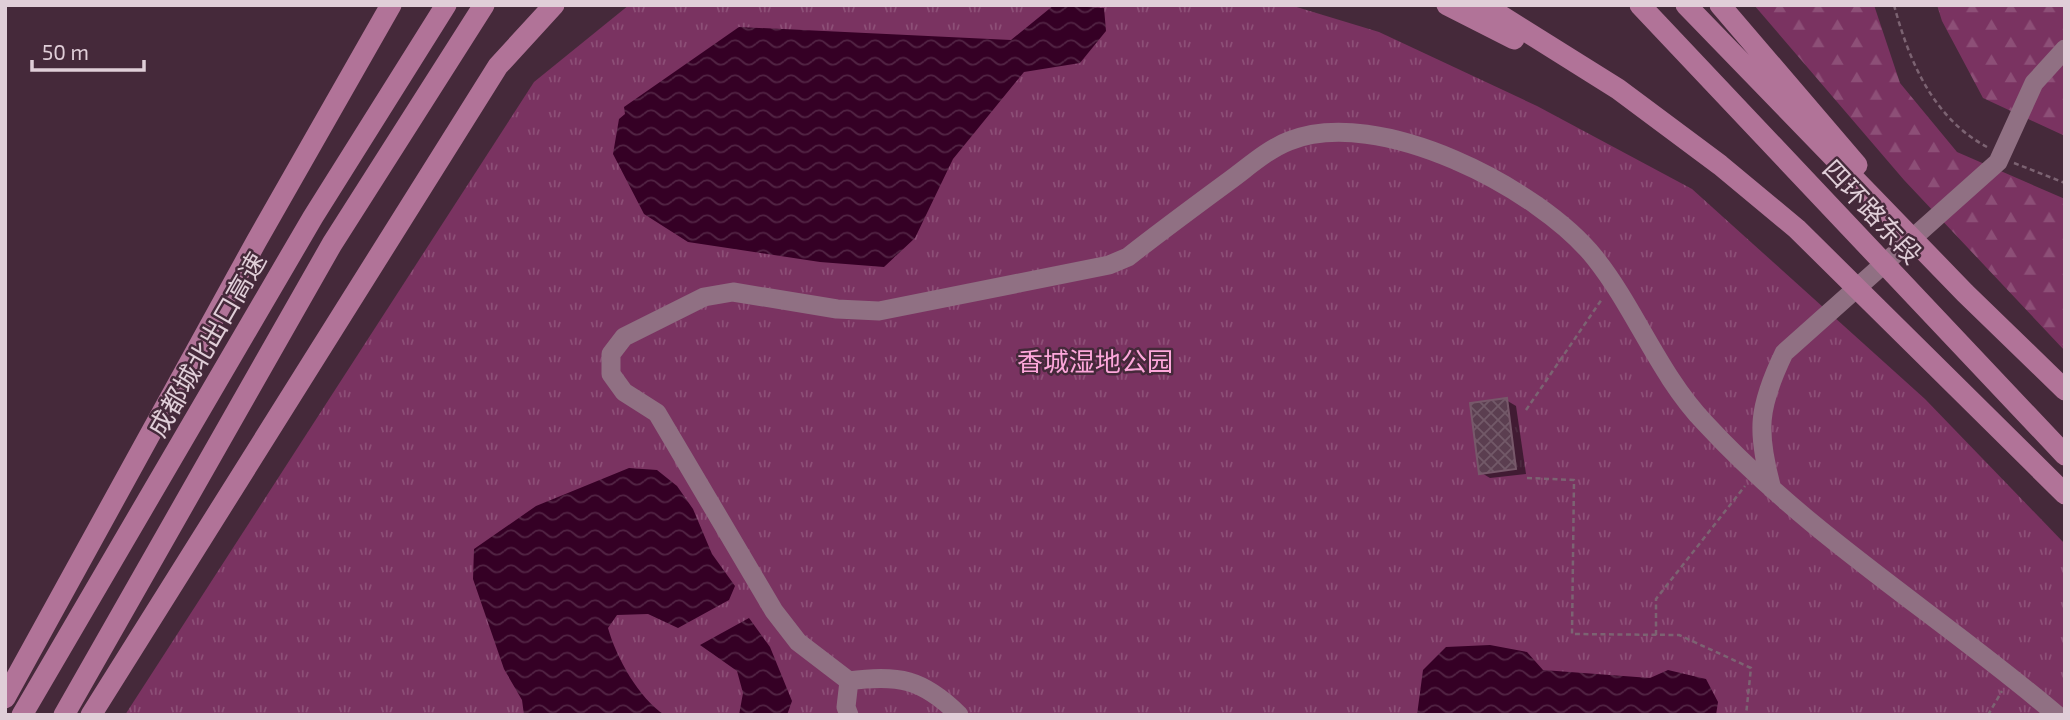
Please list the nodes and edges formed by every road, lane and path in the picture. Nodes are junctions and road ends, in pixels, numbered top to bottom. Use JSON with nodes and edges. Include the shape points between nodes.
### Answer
{"nodes":[{"id":1,"x":391,"y":5,"type":"edge"},
{"id":2,"x":446,"y":5,"type":"edge"},
{"id":3,"x":484,"y":5,"type":"edge"},
{"id":4,"x":554,"y":5,"type":"edge"},
{"id":5,"x":1447,"y":5,"type":"edge"},
{"id":6,"x":1484,"y":5,"type":"edge"},
{"id":7,"x":1640,"y":5,"type":"edge"},
{"id":8,"x":1686,"y":5,"type":"edge"},
{"id":9,"x":1720,"y":5,"type":"edge"},
{"id":10,"x":1894,"y":5,"type":"edge"},
{"id":11,"x":2065,"y":49,"type":"edge"},
{"id":12,"x":1674,"y":132,"type":"junction"},
{"id":13,"x":2003,"y":155,"type":"junction"},
{"id":14,"x":2065,"y":183,"type":"edge"},
{"id":15,"x":1612,"y":284,"type":"junction"},
{"id":16,"x":1965,"y":293,"type":"junction"},
{"id":17,"x":2065,"y":390,"type":"edge"},
{"id":18,"x":1526,"y":410,"type":"dead end"},
{"id":19,"x":2065,"y":455,"type":"edge"},
{"id":20,"x":1756,"y":473,"type":"junction"},
{"id":21,"x":1527,"y":478,"type":"dead end"},
{"id":22,"x":1773,"y":490,"type":"junction"},
{"id":23,"x":2065,"y":494,"type":"edge"},
{"id":24,"x":1656,"y":635,"type":"junction"},
{"id":25,"x":2011,"y":676,"type":"junction"},
{"id":26,"x":849,"y":681,"type":"junction"},
{"id":27,"x":5,"y":698,"type":"edge"},
{"id":28,"x":22,"y":715,"type":"edge"},
{"id":29,"x":64,"y":715,"type":"edge"},
{"id":30,"x":91,"y":715,"type":"edge"},
{"id":31,"x":849,"y":715,"type":"edge"},
{"id":32,"x":959,"y":715,"type":"edge"},
{"id":33,"x":1746,"y":715,"type":"edge"},
{"id":34,"x":1988,"y":715,"type":"edge"},
{"id":35,"x":2057,"y":715,"type":"edge"}],
"edges":[{"from":1,"to":27,"type":"highway"},
{"from":2,"to":28,"type":"highway","name":"成都城北出口高速","via":[[313,217]]},
{"from":3,"to":29,"type":"highway","via":[[332,244]]},
{"from":4,"to":30,"type":"highway","via":[[498,66]]},
{"from":5,"to":12,"type":"highway","via":[[1538,51]]},
{"from":6,"to":12,"type":"highway","via":[[1618,89]]},
{"from":7,"to":19,"type":"highway","name":"四环路东段"},
{"from":8,"to":16,"type":"highway","name":"四环路东段"},
{"from":9,"to":16,"type":"highway"},
{"from":10,"to":13,"type":"path","via":[[1906,51],[1920,79],[1957,124]]},
{"from":11,"to":13,"type":"street","via":[[2034,83]]},
{"from":12,"to":23,"type":"highway","via":[[1797,229]]},
{"from":13,"to":14,"type":"path"},
{"from":13,"to":22,"type":"street","via":[[1784,353],[1769,384],[1762,414],[1762,450]]},
{"from":15,"to":18,"type":"path"},
{"from":15,"to":20,"type":"street","via":[[1703,422]]},
{"from":15,"to":26,"type":"street","via":[[1578,239],[1539,206],[1443,153],[1385,136],[1336,132],[1289,141],[1128,257],[1109,265],[879,311],[733,292],[704,297],[624,337],[611,354],[611,374],[624,391],[657,413],[774,611],[798,642]]},
{"from":16,"to":17,"type":"highway","name":"四环路东段"},
{"from":20,"to":22,"type":"street"},
{"from":20,"to":24,"type":"path","via":[[1656,598]]},
{"from":21,"to":24,"type":"path","via":[[1574,480],[1572,634]]},
{"from":22,"to":25,"type":"street","via":[[1798,514]]},
{"from":24,"to":33,"type":"path","via":[[1679,635],[1751,668]]},
{"from":25,"to":34,"type":"path"},
{"from":25,"to":35,"type":"street"},
{"from":26,"to":31,"type":"street"},
{"from":26,"to":32,"type":"street","via":[[898,678],[919,684]]}]}
